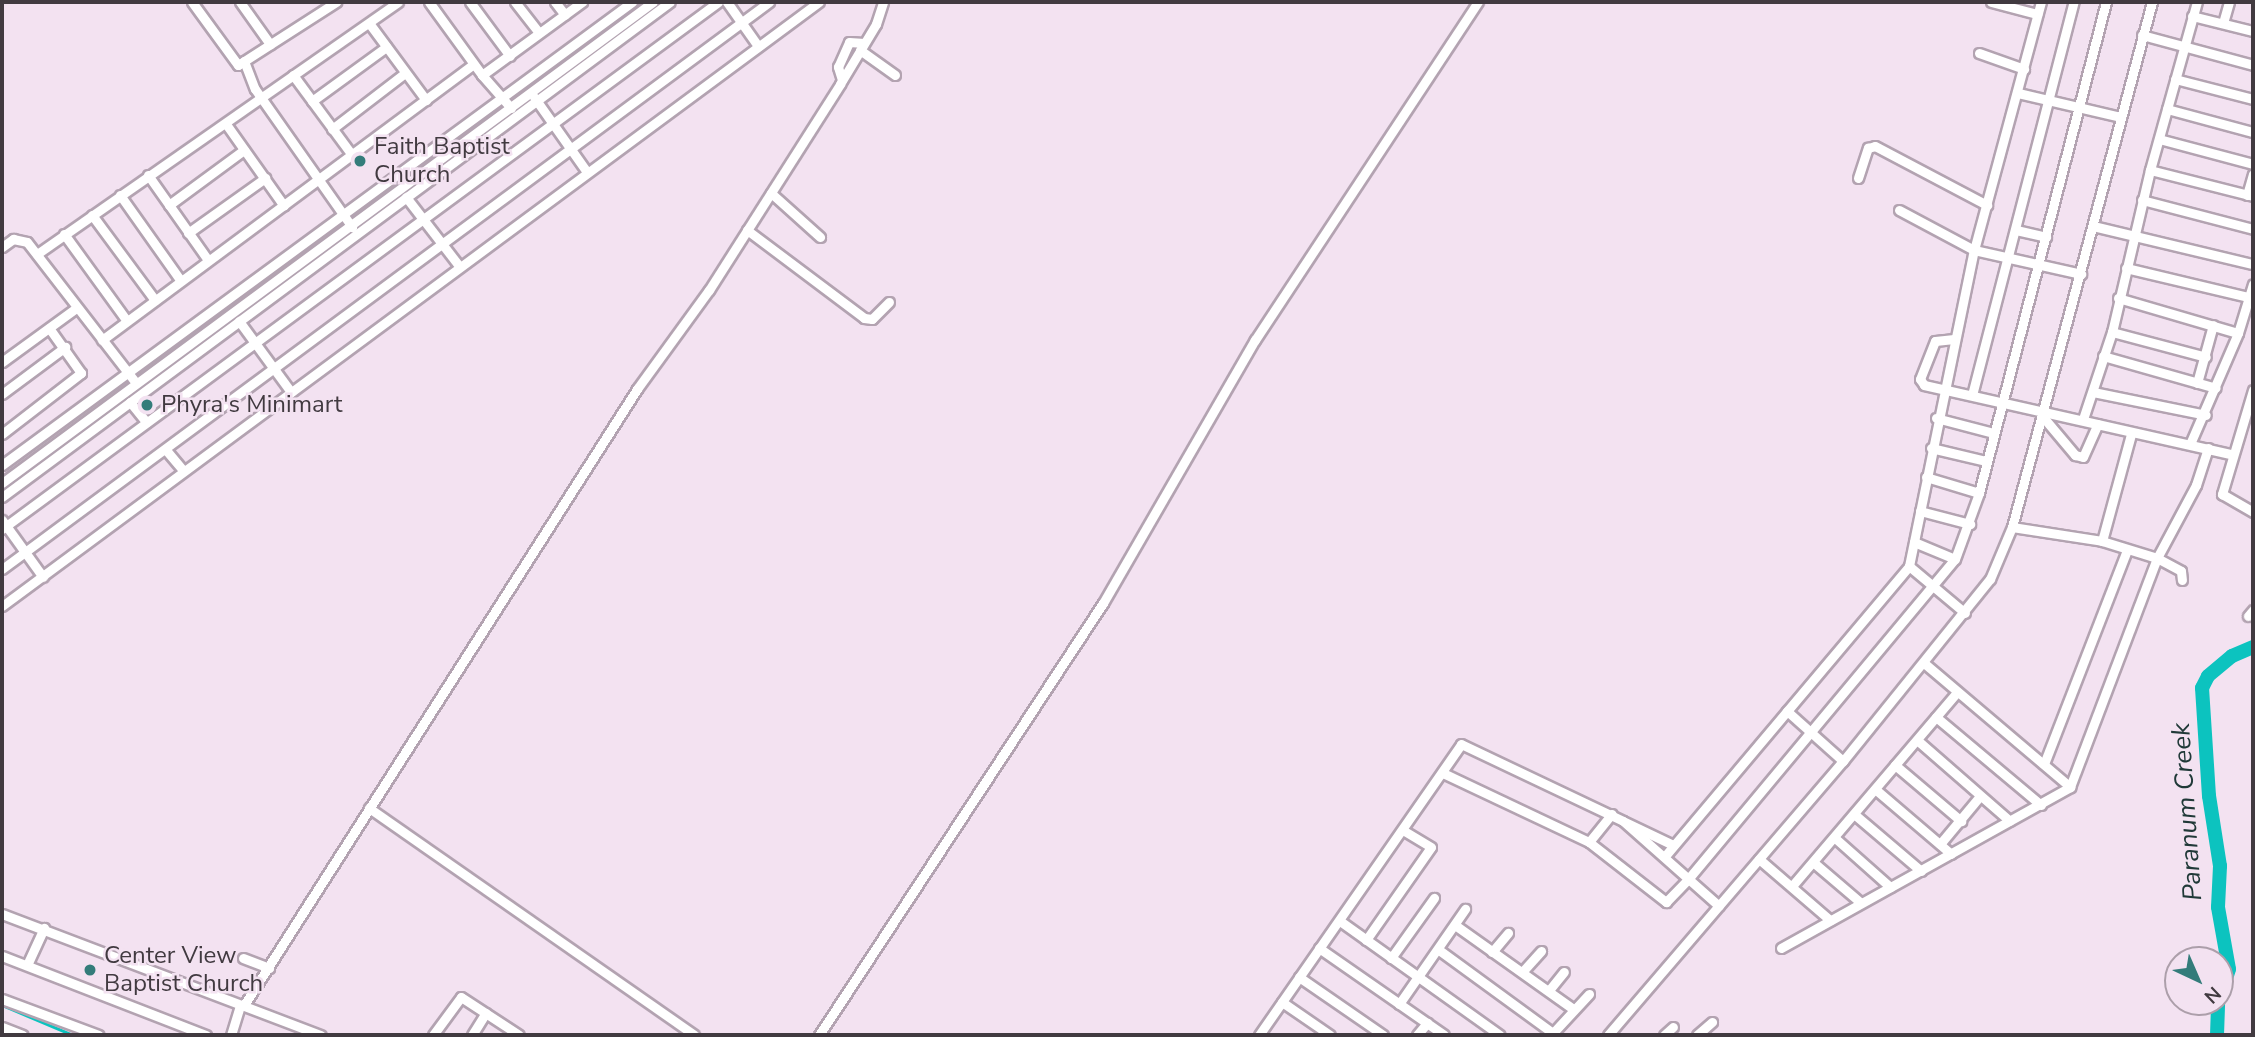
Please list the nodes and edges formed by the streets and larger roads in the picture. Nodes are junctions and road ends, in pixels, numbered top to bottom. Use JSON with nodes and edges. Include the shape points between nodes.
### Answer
{"nodes":[{"id":1,"x":192,"y":2,"type":"edge"},
{"id":2,"x":240,"y":2,"type":"edge"},
{"id":3,"x":335,"y":2,"type":"edge"},
{"id":4,"x":398,"y":2,"type":"edge"},
{"id":5,"x":429,"y":2,"type":"edge"},
{"id":6,"x":470,"y":2,"type":"edge"},
{"id":7,"x":515,"y":2,"type":"edge"},
{"id":8,"x":555,"y":2,"type":"edge"},
{"id":9,"x":582,"y":2,"type":"edge"},
{"id":10,"x":632,"y":2,"type":"edge"},
{"id":11,"x":652,"y":2,"type":"edge"},
{"id":12,"x":670,"y":2,"type":"edge"},
{"id":13,"x":718,"y":2,"type":"edge"},
{"id":14,"x":727,"y":2,"type":"edge"},
{"id":15,"x":769,"y":2,"type":"edge"},
{"id":16,"x":819,"y":2,"type":"edge"},
{"id":17,"x":883,"y":2,"type":"edge"},
{"id":18,"x":1478,"y":2,"type":"edge"},
{"id":19,"x":1991,"y":2,"type":"edge"},
{"id":20,"x":2040,"y":2,"type":"edge"},
{"id":21,"x":2074,"y":2,"type":"edge"},
{"id":22,"x":2106,"y":2,"type":"edge"},
{"id":23,"x":2152,"y":2,"type":"edge"},
{"id":24,"x":2197,"y":2,"type":"edge"},
{"id":25,"x":2229,"y":2,"type":"edge"},
{"id":26,"x":2037,"y":14,"type":"junction"},
{"id":27,"x":565,"y":15,"type":"junction"},
{"id":28,"x":2192,"y":16,"type":"junction"},
{"id":29,"x":741,"y":22,"type":"junction"},
{"id":30,"x":369,"y":23,"type":"junction"},
{"id":31,"x":2223,"y":23,"type":"junction"},
{"id":32,"x":2253,"y":31,"type":"edge"},
{"id":33,"x":539,"y":33,"type":"junction"},
{"id":34,"x":2142,"y":36,"type":"junction"},
{"id":35,"x":270,"y":44,"type":"junction"},
{"id":36,"x":758,"y":46,"type":"junction"},
{"id":37,"x":862,"y":46,"type":"junction"},
{"id":38,"x":386,"y":47,"type":"junction"},
{"id":39,"x":2184,"y":47,"type":"junction"},
{"id":40,"x":1979,"y":53,"type":"dead end"},
{"id":41,"x":510,"y":56,"type":"junction"},
{"id":42,"x":244,"y":61,"type":"junction"},
{"id":43,"x":473,"y":64,"type":"junction"},
{"id":44,"x":2253,"y":65,"type":"edge"},
{"id":45,"x":2024,"y":69,"type":"junction"},
{"id":46,"x":405,"y":73,"type":"junction"},
{"id":47,"x":293,"y":75,"type":"junction"},
{"id":48,"x":482,"y":75,"type":"junction"},
{"id":49,"x":895,"y":75,"type":"dead end"},
{"id":50,"x":2175,"y":79,"type":"junction"},
{"id":51,"x":2018,"y":93,"type":"junction"},
{"id":52,"x":501,"y":97,"type":"junction"},
{"id":53,"x":534,"y":97,"type":"junction"},
{"id":54,"x":261,"y":99,"type":"junction"},
{"id":55,"x":2253,"y":99,"type":"edge"},
{"id":56,"x":426,"y":100,"type":"junction"},
{"id":57,"x":312,"y":101,"type":"junction"},
{"id":58,"x":2047,"y":101,"type":"junction"},
{"id":59,"x":2079,"y":107,"type":"junction"},
{"id":60,"x":511,"y":108,"type":"junction"},
{"id":61,"x":2167,"y":108,"type":"junction"},
{"id":62,"x":2121,"y":117,"type":"junction"},
{"id":63,"x":226,"y":124,"type":"junction"},
{"id":64,"x":551,"y":124,"type":"junction"},
{"id":65,"x":332,"y":129,"type":"junction"},
{"id":66,"x":2253,"y":132,"type":"edge"},
{"id":67,"x":2159,"y":139,"type":"junction"},
{"id":68,"x":244,"y":150,"type":"junction"},
{"id":69,"x":570,"y":150,"type":"junction"},
{"id":70,"x":352,"y":155,"type":"junction"},
{"id":71,"x":2253,"y":164,"type":"edge"},
{"id":72,"x":2150,"y":170,"type":"junction"},
{"id":73,"x":587,"y":172,"type":"junction"},
{"id":74,"x":2253,"y":174,"type":"edge"},
{"id":75,"x":148,"y":175,"type":"junction"},
{"id":76,"x":265,"y":177,"type":"junction"},
{"id":77,"x":1858,"y":178,"type":"dead end"},
{"id":78,"x":318,"y":180,"type":"junction"},
{"id":79,"x":771,"y":193,"type":"junction"},
{"id":80,"x":120,"y":195,"type":"junction"},
{"id":81,"x":2250,"y":195,"type":"edge"},
{"id":82,"x":405,"y":197,"type":"junction"},
{"id":83,"x":2142,"y":200,"type":"junction"},
{"id":84,"x":169,"y":205,"type":"junction"},
{"id":85,"x":1987,"y":205,"type":"junction"},
{"id":86,"x":284,"y":206,"type":"junction"},
{"id":87,"x":1899,"y":210,"type":"dead end"},
{"id":88,"x":92,"y":215,"type":"junction"},
{"id":89,"x":342,"y":216,"type":"junction"},
{"id":90,"x":422,"y":220,"type":"junction"},
{"id":91,"x":2093,"y":226,"type":"junction"},
{"id":92,"x":352,"y":227,"type":"junction"},
{"id":93,"x":2253,"y":229,"type":"edge"},
{"id":94,"x":747,"y":230,"type":"junction"},
{"id":95,"x":2016,"y":230,"type":"junction"},
{"id":96,"x":188,"y":233,"type":"junction"},
{"id":97,"x":65,"y":234,"type":"junction"},
{"id":98,"x":820,"y":237,"type":"dead end"},
{"id":99,"x":2046,"y":237,"type":"junction"},
{"id":100,"x":2134,"y":237,"type":"junction"},
{"id":101,"x":439,"y":243,"type":"junction"},
{"id":102,"x":2,"y":247,"type":"edge"},
{"id":103,"x":1974,"y":250,"type":"junction"},
{"id":104,"x":37,"y":254,"type":"junction"},
{"id":105,"x":2006,"y":256,"type":"junction"},
{"id":106,"x":208,"y":260,"type":"junction"},
{"id":107,"x":2039,"y":263,"type":"junction"},
{"id":108,"x":2253,"y":264,"type":"edge"},
{"id":109,"x":460,"y":267,"type":"junction"},
{"id":110,"x":2126,"y":268,"type":"junction"},
{"id":111,"x":2081,"y":274,"type":"junction"},
{"id":112,"x":181,"y":281,"type":"junction"},
{"id":113,"x":2253,"y":284,"type":"edge"},
{"id":114,"x":2248,"y":297,"type":"junction"},
{"id":115,"x":2118,"y":298,"type":"junction"},
{"id":116,"x":155,"y":300,"type":"junction"},
{"id":117,"x":889,"y":302,"type":"dead end"},
{"id":118,"x":76,"y":308,"type":"junction"},
{"id":119,"x":127,"y":321,"type":"junction"},
{"id":120,"x":239,"y":321,"type":"junction"},
{"id":121,"x":2213,"y":325,"type":"junction"},
{"id":122,"x":49,"y":328,"type":"junction"},
{"id":123,"x":2112,"y":332,"type":"junction"},
{"id":124,"x":2238,"y":333,"type":"junction"},
{"id":125,"x":1954,"y":339,"type":"junction"},
{"id":126,"x":102,"y":340,"type":"junction"},
{"id":127,"x":254,"y":345,"type":"junction"},
{"id":128,"x":65,"y":347,"type":"junction"},
{"id":129,"x":2102,"y":356,"type":"junction"},
{"id":130,"x":2206,"y":357,"type":"junction"},
{"id":131,"x":2,"y":362,"type":"edge"},
{"id":132,"x":271,"y":368,"type":"junction"},
{"id":133,"x":128,"y":372,"type":"junction"},
{"id":134,"x":136,"y":383,"type":"junction"},
{"id":135,"x":2197,"y":383,"type":"junction"},
{"id":136,"x":2216,"y":388,"type":"junction"},
{"id":137,"x":1943,"y":389,"type":"junction"},
{"id":138,"x":2253,"y":390,"type":"edge"},
{"id":139,"x":291,"y":392,"type":"junction"},
{"id":140,"x":2093,"y":392,"type":"junction"},
{"id":141,"x":2,"y":394,"type":"edge"},
{"id":142,"x":1972,"y":395,"type":"junction"},
{"id":143,"x":130,"y":402,"type":"junction"},
{"id":144,"x":2002,"y":404,"type":"junction"},
{"id":145,"x":2043,"y":415,"type":"junction"},
{"id":146,"x":2206,"y":415,"type":"junction"},
{"id":147,"x":1936,"y":418,"type":"junction"},
{"id":148,"x":2082,"y":419,"type":"junction"},
{"id":149,"x":146,"y":422,"type":"junction"},
{"id":150,"x":2098,"y":424,"type":"junction"},
{"id":151,"x":1993,"y":433,"type":"junction"},
{"id":152,"x":2,"y":434,"type":"edge"},
{"id":153,"x":2131,"y":434,"type":"junction"},
{"id":154,"x":2190,"y":444,"type":"junction"},
{"id":155,"x":1931,"y":448,"type":"junction"},
{"id":156,"x":2208,"y":449,"type":"junction"},
{"id":157,"x":166,"y":450,"type":"junction"},
{"id":158,"x":2231,"y":454,"type":"junction"},
{"id":159,"x":1986,"y":461,"type":"junction"},
{"id":160,"x":2,"y":465,"type":"edge"},
{"id":161,"x":183,"y":470,"type":"junction"},
{"id":162,"x":1926,"y":477,"type":"junction"},
{"id":163,"x":2,"y":483,"type":"edge"},
{"id":164,"x":1979,"y":493,"type":"junction"},
{"id":165,"x":2,"y":497,"type":"edge"},
{"id":166,"x":1920,"y":511,"type":"junction"},
{"id":167,"x":2253,"y":512,"type":"edge"},
{"id":168,"x":1970,"y":524,"type":"junction"},
{"id":169,"x":3,"y":525,"type":"edge"},
{"id":170,"x":2012,"y":527,"type":"junction"},
{"id":171,"x":2102,"y":541,"type":"junction"},
{"id":172,"x":1914,"y":542,"type":"junction"},
{"id":173,"x":2127,"y":550,"type":"junction"},
{"id":174,"x":24,"y":552,"type":"junction"},
{"id":175,"x":2157,"y":558,"type":"junction"},
{"id":176,"x":1955,"y":559,"type":"junction"},
{"id":177,"x":1909,"y":566,"type":"junction"},
{"id":178,"x":2,"y":569,"type":"edge"},
{"id":179,"x":43,"y":577,"type":"junction"},
{"id":180,"x":2182,"y":580,"type":"dead end"},
{"id":181,"x":1934,"y":588,"type":"junction"},
{"id":182,"x":2,"y":606,"type":"edge"},
{"id":183,"x":1965,"y":613,"type":"junction"},
{"id":184,"x":1924,"y":663,"type":"junction"},
{"id":185,"x":1957,"y":692,"type":"junction"},
{"id":186,"x":1787,"y":711,"type":"junction"},
{"id":187,"x":1936,"y":717,"type":"junction"},
{"id":188,"x":1810,"y":734,"type":"junction"},
{"id":189,"x":1917,"y":740,"type":"junction"},
{"id":190,"x":1843,"y":761,"type":"junction"},
{"id":191,"x":2044,"y":764,"type":"junction"},
{"id":192,"x":1895,"y":765,"type":"junction"},
{"id":193,"x":1443,"y":773,"type":"junction"},
{"id":194,"x":2070,"y":787,"type":"junction"},
{"id":195,"x":1875,"y":789,"type":"junction"},
{"id":196,"x":1980,"y":796,"type":"junction"},
{"id":197,"x":2040,"y":805,"type":"junction"},
{"id":198,"x":369,"y":808,"type":"junction"},
{"id":199,"x":1612,"y":814,"type":"junction"},
{"id":200,"x":1854,"y":814,"type":"junction"},
{"id":201,"x":1623,"y":821,"type":"junction"},
{"id":202,"x":1961,"y":821,"type":"junction"},
{"id":203,"x":2010,"y":821,"type":"junction"},
{"id":204,"x":1403,"y":830,"type":"junction"},
{"id":205,"x":1835,"y":838,"type":"junction"},
{"id":206,"x":1589,"y":842,"type":"junction"},
{"id":207,"x":1940,"y":844,"type":"junction"},
{"id":208,"x":1673,"y":845,"type":"junction"},
{"id":209,"x":1951,"y":854,"type":"junction"},
{"id":210,"x":1665,"y":856,"type":"junction"},
{"id":211,"x":1759,"y":859,"type":"junction"},
{"id":212,"x":1813,"y":862,"type":"junction"},
{"id":213,"x":1921,"y":871,"type":"junction"},
{"id":214,"x":1689,"y":878,"type":"junction"},
{"id":215,"x":1791,"y":886,"type":"junction"},
{"id":216,"x":1890,"y":887,"type":"junction"},
{"id":217,"x":1434,"y":898,"type":"dead end"},
{"id":218,"x":1861,"y":902,"type":"junction"},
{"id":219,"x":1719,"y":906,"type":"junction"},
{"id":220,"x":1465,"y":909,"type":"dead end"},
{"id":221,"x":2,"y":914,"type":"edge"},
{"id":222,"x":1830,"y":920,"type":"junction"},
{"id":223,"x":1340,"y":921,"type":"junction"},
{"id":224,"x":1455,"y":925,"type":"junction"},
{"id":225,"x":44,"y":928,"type":"junction"},
{"id":226,"x":1508,"y":933,"type":"dead end"},
{"id":227,"x":1366,"y":940,"type":"junction"},
{"id":228,"x":1319,"y":948,"type":"junction"},
{"id":229,"x":1781,"y":948,"type":"dead end"},
{"id":230,"x":1438,"y":950,"type":"junction"},
{"id":231,"x":1541,"y":951,"type":"dead end"},
{"id":232,"x":1492,"y":952,"type":"junction"},
{"id":233,"x":2,"y":956,"type":"edge"},
{"id":234,"x":243,"y":958,"type":"dead end"},
{"id":235,"x":1391,"y":958,"type":"junction"},
{"id":236,"x":27,"y":965,"type":"junction"},
{"id":237,"x":269,"y":968,"type":"junction"},
{"id":238,"x":1523,"y":971,"type":"junction"},
{"id":239,"x":1564,"y":972,"type":"dead end"},
{"id":240,"x":1299,"y":977,"type":"junction"},
{"id":241,"x":1420,"y":978,"type":"junction"},
{"id":242,"x":1550,"y":989,"type":"junction"},
{"id":243,"x":1589,"y":994,"type":"dead end"},
{"id":244,"x":2,"y":999,"type":"edge"},
{"id":245,"x":1282,"y":1002,"type":"junction"},
{"id":246,"x":1399,"y":1004,"type":"junction"},
{"id":247,"x":242,"y":1005,"type":"junction"},
{"id":248,"x":1573,"y":1009,"type":"junction"},
{"id":249,"x":486,"y":1013,"type":"junction"},
{"id":250,"x":1713,"y":1022,"type":"dead end"},
{"id":251,"x":1427,"y":1023,"type":"junction"},
{"id":252,"x":2,"y":1027,"type":"edge"},
{"id":253,"x":512,"y":1033,"type":"edge"},
{"id":254,"x":1262,"y":1034,"type":"edge"},
{"id":255,"x":1552,"y":1034,"type":"edge"},
{"id":256,"x":23,"y":1035,"type":"edge"},
{"id":257,"x":99,"y":1035,"type":"edge"},
{"id":258,"x":206,"y":1035,"type":"edge"},
{"id":259,"x":231,"y":1035,"type":"edge"},
{"id":260,"x":321,"y":1035,"type":"edge"},
{"id":261,"x":433,"y":1035,"type":"edge"},
{"id":262,"x":472,"y":1035,"type":"edge"},
{"id":263,"x":694,"y":1035,"type":"edge"},
{"id":264,"x":819,"y":1035,"type":"edge"},
{"id":265,"x":1331,"y":1035,"type":"edge"},
{"id":266,"x":1383,"y":1035,"type":"edge"},
{"id":267,"x":1418,"y":1035,"type":"edge"},
{"id":268,"x":1444,"y":1035,"type":"edge"},
{"id":269,"x":1500,"y":1035,"type":"edge"},
{"id":270,"x":1608,"y":1035,"type":"edge"},
{"id":271,"x":1697,"y":1035,"type":"edge"}],
"edges":[{"from":1,"to":42,"type":"street","via":[[234,63]]},
{"from":2,"to":35,"type":"street"},
{"from":3,"to":35,"type":"street"},
{"from":4,"to":30,"type":"street"},
{"from":5,"to":43,"type":"street"},
{"from":6,"to":41,"type":"street"},
{"from":7,"to":33,"type":"street"},
{"from":8,"to":27,"type":"street"},
{"from":9,"to":27,"type":"street"},
{"from":10,"to":52,"type":"street"},
{"from":11,"to":53,"type":"street"},
{"from":12,"to":53,"type":"street"},
{"from":13,"to":64,"type":"street"},
{"from":14,"to":29,"type":"street"},
{"from":15,"to":29,"type":"street"},
{"from":16,"to":36,"type":"street"},
{"from":17,"to":37,"type":"street"},
{"from":18,"to":264,"type":"street","via":[[1255,340],[1103,603]]},
{"from":19,"to":26,"type":"street"},
{"from":20,"to":26,"type":"street"},
{"from":21,"to":58,"type":"street"},
{"from":22,"to":59,"type":"street"},
{"from":23,"to":34,"type":"street"},
{"from":24,"to":28,"type":"street"},
{"from":25,"to":31,"type":"street"},
{"from":26,"to":45,"type":"street"},
{"from":27,"to":33,"type":"street"},
{"from":28,"to":31,"type":"street"},
{"from":28,"to":39,"type":"street"},
{"from":29,"to":36,"type":"street"},
{"from":29,"to":69,"type":"street"},
{"from":30,"to":38,"type":"street"},
{"from":30,"to":47,"type":"street"},
{"from":31,"to":32,"type":"street"},
{"from":33,"to":41,"type":"street"},
{"from":34,"to":39,"type":"street"},
{"from":34,"to":62,"type":"street"},
{"from":35,"to":42,"type":"street"},
{"from":36,"to":73,"type":"street"},
{"from":37,"to":49,"type":"street"},
{"from":37,"to":79,"type":"street","via":[[849,42],[838,67],[842,80]]},
{"from":38,"to":46,"type":"street"},
{"from":38,"to":57,"type":"street"},
{"from":39,"to":44,"type":"street"},
{"from":39,"to":50,"type":"street"},
{"from":40,"to":45,"type":"street"},
{"from":41,"to":48,"type":"street"},
{"from":42,"to":54,"type":"street"},
{"from":43,"to":48,"type":"street"},
{"from":43,"to":56,"type":"street"},
{"from":45,"to":51,"type":"street"},
{"from":46,"to":56,"type":"street"},
{"from":46,"to":65,"type":"street"},
{"from":47,"to":54,"type":"street"},
{"from":47,"to":57,"type":"street"},
{"from":48,"to":52,"type":"street"},
{"from":50,"to":55,"type":"street"},
{"from":50,"to":61,"type":"street"},
{"from":51,"to":58,"type":"street"},
{"from":51,"to":85,"type":"street"},
{"from":52,"to":60,"type":"street"},
{"from":52,"to":89,"type":"street"},
{"from":53,"to":60,"type":"street"},
{"from":53,"to":64,"type":"street"},
{"from":53,"to":82,"type":"street"},
{"from":54,"to":63,"type":"street"},
{"from":54,"to":78,"type":"street"},
{"from":56,"to":70,"type":"street"},
{"from":57,"to":65,"type":"street"},
{"from":58,"to":59,"type":"street"},
{"from":58,"to":95,"type":"street"},
{"from":59,"to":62,"type":"street"},
{"from":59,"to":99,"type":"street"},
{"from":60,"to":92,"type":"street"},
{"from":61,"to":66,"type":"street"},
{"from":61,"to":67,"type":"street"},
{"from":62,"to":91,"type":"street"},
{"from":63,"to":68,"type":"street"},
{"from":63,"to":75,"type":"street"},
{"from":64,"to":69,"type":"street"},
{"from":64,"to":90,"type":"street"},
{"from":65,"to":70,"type":"street"},
{"from":67,"to":71,"type":"street"},
{"from":67,"to":72,"type":"street"},
{"from":68,"to":76,"type":"street"},
{"from":68,"to":84,"type":"street"},
{"from":69,"to":73,"type":"street"},
{"from":69,"to":101,"type":"street"},
{"from":70,"to":78,"type":"street"},
{"from":72,"to":81,"type":"street"},
{"from":72,"to":83,"type":"street"},
{"from":73,"to":109,"type":"street"},
{"from":74,"to":81,"type":"street"},
{"from":75,"to":80,"type":"street"},
{"from":75,"to":84,"type":"street"},
{"from":76,"to":86,"type":"street"},
{"from":76,"to":96,"type":"street"},
{"from":77,"to":85,"type":"street","via":[[1868,148],[1875,146]]},
{"from":78,"to":86,"type":"street"},
{"from":78,"to":89,"type":"street"},
{"from":79,"to":94,"type":"street"},
{"from":79,"to":98,"type":"street"},
{"from":80,"to":88,"type":"street"},
{"from":80,"to":112,"type":"street"},
{"from":82,"to":90,"type":"street"},
{"from":82,"to":120,"type":"street"},
{"from":83,"to":93,"type":"street"},
{"from":83,"to":100,"type":"street"},
{"from":84,"to":96,"type":"street"},
{"from":85,"to":103,"type":"street"},
{"from":86,"to":106,"type":"street"},
{"from":87,"to":103,"type":"street"},
{"from":88,"to":97,"type":"street"},
{"from":88,"to":116,"type":"street"},
{"from":89,"to":92,"type":"street"},
{"from":89,"to":133,"type":"street"},
{"from":90,"to":101,"type":"street"},
{"from":90,"to":127,"type":"street"},
{"from":91,"to":100,"type":"street"},
{"from":91,"to":111,"type":"street"},
{"from":92,"to":134,"type":"street"},
{"from":94,"to":117,"type":"street","via":[[864,318],[872,319]]},
{"from":94,"to":198,"type":"street","via":[[637,389]]},
{"from":95,"to":99,"type":"street"},
{"from":95,"to":105,"type":"street"},
{"from":96,"to":106,"type":"street"},
{"from":97,"to":104,"type":"street"},
{"from":97,"to":119,"type":"street"},
{"from":99,"to":107,"type":"street"},
{"from":100,"to":108,"type":"street"},
{"from":100,"to":110,"type":"street"},
{"from":101,"to":109,"type":"street"},
{"from":101,"to":132,"type":"street"},
{"from":102,"to":104,"type":"street","via":[[17,239],[27,242]]},
{"from":103,"to":105,"type":"street"},
{"from":103,"to":125,"type":"street"},
{"from":104,"to":118,"type":"street"},
{"from":105,"to":107,"type":"street"},
{"from":105,"to":142,"type":"street"},
{"from":106,"to":112,"type":"street"},
{"from":107,"to":111,"type":"street"},
{"from":107,"to":144,"type":"street"},
{"from":109,"to":139,"type":"street"},
{"from":110,"to":114,"type":"street"},
{"from":110,"to":115,"type":"street"},
{"from":111,"to":145,"type":"street"},
{"from":112,"to":116,"type":"street"},
{"from":113,"to":114,"type":"street"},
{"from":114,"to":124,"type":"street"},
{"from":115,"to":121,"type":"street"},
{"from":115,"to":123,"type":"street"},
{"from":116,"to":119,"type":"street"},
{"from":118,"to":122,"type":"street"},
{"from":118,"to":126,"type":"street"},
{"from":119,"to":126,"type":"street"},
{"from":120,"to":127,"type":"street"},
{"from":120,"to":143,"type":"street"},
{"from":121,"to":124,"type":"street"},
{"from":121,"to":130,"type":"street"},
{"from":122,"to":128,"type":"street"},
{"from":122,"to":131,"type":"street"},
{"from":123,"to":129,"type":"street"},
{"from":123,"to":130,"type":"street"},
{"from":124,"to":136,"type":"street"},
{"from":125,"to":137,"type":"street"},
{"from":125,"to":137,"type":"street","via":[[1935,341],[1920,379],[1924,385]]},
{"from":126,"to":133,"type":"street"},
{"from":127,"to":132,"type":"street"},
{"from":127,"to":149,"type":"street"},
{"from":128,"to":141,"type":"street"},
{"from":128,"to":152,"type":"street","via":[[80,376]]},
{"from":129,"to":135,"type":"street"},
{"from":129,"to":140,"type":"street"},
{"from":130,"to":135,"type":"street"},
{"from":132,"to":139,"type":"street"},
{"from":132,"to":157,"type":"street"},
{"from":133,"to":134,"type":"street"},
{"from":133,"to":160,"type":"street"},
{"from":134,"to":163,"type":"street"},
{"from":135,"to":136,"type":"street"},
{"from":136,"to":146,"type":"street"},
{"from":137,"to":142,"type":"street"},
{"from":137,"to":147,"type":"street"},
{"from":138,"to":158,"type":"street"},
{"from":139,"to":161,"type":"street"},
{"from":140,"to":146,"type":"street"},
{"from":140,"to":148,"type":"street"},
{"from":142,"to":144,"type":"street"},
{"from":143,"to":149,"type":"street"},
{"from":143,"to":165,"type":"street"},
{"from":144,"to":145,"type":"street"},
{"from":144,"to":151,"type":"street"},
{"from":145,"to":148,"type":"street"},
{"from":145,"to":150,"type":"street","via":[[2075,455],[2083,457]]},
{"from":145,"to":170,"type":"street"},
{"from":146,"to":154,"type":"street"},
{"from":147,"to":151,"type":"street"},
{"from":147,"to":155,"type":"street"},
{"from":148,"to":150,"type":"street"},
{"from":149,"to":169,"type":"street"},
{"from":150,"to":153,"type":"street"},
{"from":151,"to":159,"type":"street"},
{"from":153,"to":154,"type":"street"},
{"from":153,"to":171,"type":"street"},
{"from":154,"to":156,"type":"street"},
{"from":155,"to":159,"type":"street"},
{"from":155,"to":162,"type":"street"},
{"from":156,"to":158,"type":"street"},
{"from":156,"to":175,"type":"street","via":[[2196,485]]},
{"from":157,"to":161,"type":"street"},
{"from":157,"to":174,"type":"street"},
{"from":158,"to":167,"type":"street","via":[[2222,494]]},
{"from":159,"to":164,"type":"street"},
{"from":161,"to":179,"type":"street"},
{"from":162,"to":164,"type":"street"},
{"from":162,"to":166,"type":"street"},
{"from":164,"to":168,"type":"street"},
{"from":166,"to":168,"type":"street"},
{"from":166,"to":172,"type":"street"},
{"from":168,"to":176,"type":"street"},
{"from":169,"to":174,"type":"street"},
{"from":170,"to":171,"type":"street"},
{"from":170,"to":183,"type":"street","via":[[1990,579]]},
{"from":171,"to":173,"type":"street"},
{"from":172,"to":176,"type":"street"},
{"from":172,"to":177,"type":"street"},
{"from":173,"to":175,"type":"street"},
{"from":173,"to":191,"type":"street"},
{"from":174,"to":178,"type":"street"},
{"from":174,"to":179,"type":"street"},
{"from":175,"to":180,"type":"street","via":[[2181,571]]},
{"from":175,"to":194,"type":"street"},
{"from":176,"to":181,"type":"street"},
{"from":177,"to":181,"type":"street"},
{"from":177,"to":186,"type":"street"},
{"from":179,"to":182,"type":"street"},
{"from":181,"to":183,"type":"street"},
{"from":181,"to":188,"type":"street"},
{"from":183,"to":184,"type":"street"},
{"from":184,"to":185,"type":"street"},
{"from":184,"to":190,"type":"street"},
{"from":185,"to":187,"type":"street"},
{"from":185,"to":191,"type":"street"},
{"from":186,"to":188,"type":"street"},
{"from":186,"to":208,"type":"street"},
{"from":187,"to":189,"type":"street"},
{"from":187,"to":197,"type":"street"},
{"from":188,"to":190,"type":"street"},
{"from":188,"to":214,"type":"street"},
{"from":189,"to":192,"type":"street"},
{"from":189,"to":196,"type":"street"},
{"from":190,"to":211,"type":"street"},
{"from":191,"to":194,"type":"street"},
{"from":192,"to":195,"type":"street"},
{"from":192,"to":202,"type":"street"},
{"from":193,"to":199,"type":"street","via":[[1461,744]]},
{"from":193,"to":204,"type":"street"},
{"from":193,"to":206,"type":"street"},
{"from":194,"to":197,"type":"street"},
{"from":195,"to":200,"type":"street"},
{"from":195,"to":207,"type":"street"},
{"from":196,"to":202,"type":"street"},
{"from":196,"to":203,"type":"street"},
{"from":197,"to":203,"type":"street"},
{"from":198,"to":237,"type":"street"},
{"from":198,"to":263,"type":"street"},
{"from":199,"to":201,"type":"street"},
{"from":199,"to":206,"type":"street"},
{"from":200,"to":205,"type":"street"},
{"from":200,"to":213,"type":"street"},
{"from":201,"to":208,"type":"street"},
{"from":201,"to":210,"type":"street"},
{"from":202,"to":207,"type":"street"},
{"from":203,"to":209,"type":"street"},
{"from":204,"to":223,"type":"street"},
{"from":204,"to":227,"type":"street","via":[[1431,847]]},
{"from":205,"to":212,"type":"street"},
{"from":205,"to":216,"type":"street"},
{"from":206,"to":214,"type":"street","via":[[1666,902]]},
{"from":207,"to":209,"type":"street"},
{"from":208,"to":210,"type":"street"},
{"from":209,"to":213,"type":"street"},
{"from":210,"to":214,"type":"street"},
{"from":211,"to":215,"type":"street"},
{"from":211,"to":219,"type":"street"},
{"from":212,"to":215,"type":"street"},
{"from":212,"to":218,"type":"street"},
{"from":213,"to":216,"type":"street"},
{"from":214,"to":219,"type":"street"},
{"from":215,"to":222,"type":"street"},
{"from":216,"to":218,"type":"street"},
{"from":217,"to":235,"type":"street"},
{"from":218,"to":222,"type":"street"},
{"from":219,"to":270,"type":"street"},
{"from":220,"to":224,"type":"street"},
{"from":221,"to":225,"type":"street"},
{"from":222,"to":229,"type":"street"},
{"from":223,"to":227,"type":"street"},
{"from":223,"to":228,"type":"street"},
{"from":224,"to":230,"type":"street"},
{"from":224,"to":232,"type":"street"},
{"from":225,"to":236,"type":"street"},
{"from":225,"to":247,"type":"street"},
{"from":226,"to":232,"type":"street"},
{"from":227,"to":235,"type":"street"},
{"from":228,"to":240,"type":"street"},
{"from":228,"to":246,"type":"street"},
{"from":230,"to":241,"type":"street"},
{"from":230,"to":255,"type":"street"},
{"from":231,"to":238,"type":"street"},
{"from":232,"to":238,"type":"street"},
{"from":233,"to":236,"type":"street"},
{"from":234,"to":237,"type":"street"},
{"from":235,"to":241,"type":"street"},
{"from":236,"to":258,"type":"street"},
{"from":237,"to":247,"type":"street"},
{"from":238,"to":242,"type":"street"},
{"from":239,"to":242,"type":"street"},
{"from":240,"to":245,"type":"street"},
{"from":240,"to":266,"type":"street"},
{"from":241,"to":246,"type":"street"},
{"from":241,"to":269,"type":"street"},
{"from":242,"to":248,"type":"street"},
{"from":243,"to":248,"type":"street"},
{"from":244,"to":257,"type":"street"},
{"from":245,"to":254,"type":"street"},
{"from":245,"to":265,"type":"street"},
{"from":246,"to":251,"type":"street"},
{"from":247,"to":259,"type":"street"},
{"from":247,"to":260,"type":"street"},
{"from":248,"to":255,"type":"street"},
{"from":249,"to":253,"type":"street"},
{"from":249,"to":261,"type":"street","via":[[459,997]]},
{"from":249,"to":262,"type":"street"},
{"from":250,"to":271,"type":"street"},
{"from":251,"to":267,"type":"street"},
{"from":251,"to":268,"type":"street"},
{"from":252,"to":256,"type":"street"}]}
